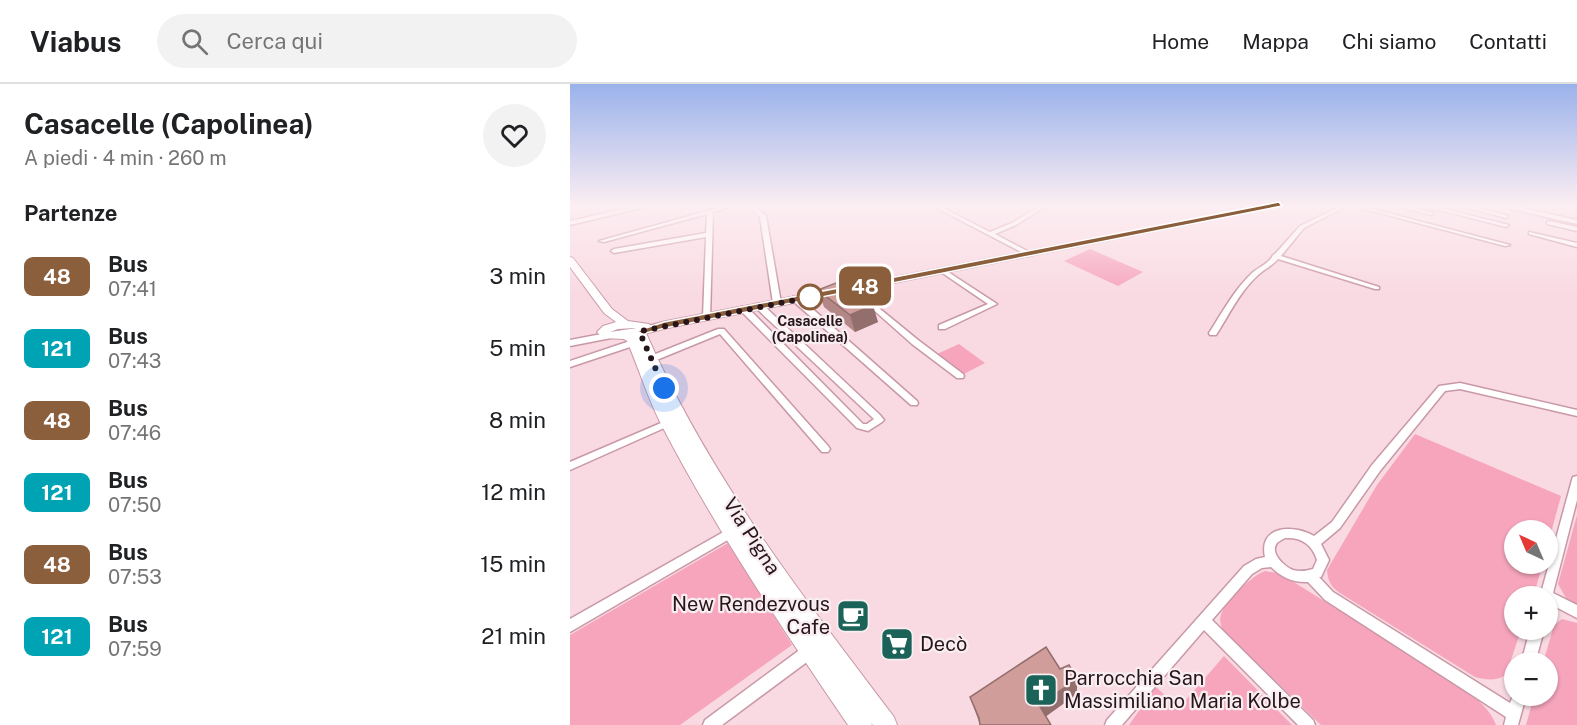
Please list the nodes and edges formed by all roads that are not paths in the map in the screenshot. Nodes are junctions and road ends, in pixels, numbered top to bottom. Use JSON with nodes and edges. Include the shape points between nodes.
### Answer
{"nodes":[{"id":1,"x":624,"y":235,"type":"edge"},
{"id":2,"x":708,"y":235,"type":"joint"},
{"id":3,"x":766,"y":235,"type":"edge"},
{"id":4,"x":992,"y":235,"type":"edge"},
{"id":5,"x":1125,"y":235,"type":"edge"},
{"id":6,"x":1295,"y":235,"type":"edge"},
{"id":7,"x":1469,"y":235,"type":"edge"},
{"id":8,"x":1538,"y":235,"type":"edge"},
{"id":9,"x":602,"y":241,"type":"dead end"},
{"id":10,"x":1507,"y":245,"type":"dead end"},
{"id":11,"x":1577,"y":245,"type":"edge"},
{"id":12,"x":614,"y":251,"type":"dead end"},
{"id":13,"x":1029,"y":254,"type":"junction"},
{"id":14,"x":1275,"y":256,"type":"junction"},
{"id":15,"x":570,"y":260,"type":"edge"},
{"id":16,"x":943,"y":271,"type":"junction"},
{"id":17,"x":852,"y":288,"type":"junction"},
{"id":18,"x":1377,"y":288,"type":"dead end"},
{"id":19,"x":796,"y":299,"type":"junction"},
{"id":20,"x":777,"y":303,"type":"junction"},
{"id":21,"x":759,"y":306,"type":"junction"},
{"id":22,"x":744,"y":309,"type":"junction"},
{"id":23,"x":608,"y":311,"type":"junction"},
{"id":24,"x":707,"y":316,"type":"junction"},
{"id":25,"x":942,"y":327,"type":"dead end"},
{"id":26,"x":606,"y":331,"type":"junction"},
{"id":27,"x":635,"y":332,"type":"junction"},
{"id":28,"x":1213,"y":333,"type":"dead end"},
{"id":29,"x":574,"y":342,"type":"edge"},
{"id":30,"x":651,"y":359,"type":"junction"},
{"id":31,"x":570,"y":364,"type":"edge"},
{"id":32,"x":960,"y":376,"type":"dead end"},
{"id":33,"x":914,"y":403,"type":"dead end"},
{"id":34,"x":1577,"y":413,"type":"edge"},
{"id":35,"x":668,"y":423,"type":"junction"},
{"id":36,"x":825,"y":449,"type":"dead end"},
{"id":37,"x":570,"y":466,"type":"edge"},
{"id":38,"x":1577,"y":480,"type":"edge"},
{"id":39,"x":738,"y":528,"type":"junction"},
{"id":40,"x":1314,"y":543,"type":"junction"},
{"id":41,"x":1273,"y":561,"type":"junction"},
{"id":42,"x":1310,"y":576,"type":"junction"},
{"id":43,"x":1549,"y":586,"type":"edge"},
{"id":44,"x":1558,"y":602,"type":"edge"},
{"id":45,"x":1577,"y":612,"type":"edge"},
{"id":46,"x":1204,"y":621,"type":"junction"},
{"id":47,"x":570,"y":626,"type":"edge"},
{"id":48,"x":824,"y":641,"type":"junction"},
{"id":49,"x":809,"y":651,"type":"junction"},
{"id":50,"x":1513,"y":719,"type":"edge"},
{"id":51,"x":710,"y":725,"type":"edge"},
{"id":52,"x":861,"y":725,"type":"edge"},
{"id":53,"x":886,"y":725,"type":"edge"},
{"id":54,"x":1112,"y":725,"type":"edge"},
{"id":55,"x":1308,"y":725,"type":"edge"}],
"edges":[{"from":1,"to":9,"type":"street"},
{"from":2,"to":12,"type":"street"},
{"from":2,"to":24,"type":"street"},
{"from":3,"to":20,"type":"street"},
{"from":4,"to":13,"type":"street"},
{"from":5,"to":13,"type":"street"},
{"from":6,"to":14,"type":"street"},
{"from":7,"to":10,"type":"street"},
{"from":8,"to":11,"type":"street"},
{"from":13,"to":16,"type":"street"},
{"from":14,"to":18,"type":"street"},
{"from":14,"to":28,"type":"street","via":[[1240,291]]},
{"from":15,"to":23,"type":"main road","name":"Via Pigna"},
{"from":16,"to":17,"type":"street"},
{"from":16,"to":25,"type":"street","via":[[993,304]]},
{"from":17,"to":19,"type":"street"},
{"from":17,"to":32,"type":"street"},
{"from":19,"to":20,"type":"street"},
{"from":19,"to":33,"type":"street"},
{"from":20,"to":21,"type":"street"},
{"from":21,"to":22,"type":"street"},
{"from":21,"to":22,"type":"street","via":[[877,417],[876,424],[860,426]]},
{"from":22,"to":24,"type":"street"},
{"from":23,"to":26,"type":"main road"},
{"from":23,"to":27,"type":"main road","name":"Via Pigna"},
{"from":24,"to":27,"type":"street"},
{"from":26,"to":27,"type":"main road"},
{"from":26,"to":29,"type":"street"},
{"from":27,"to":30,"type":"main road","name":"Via Pigna"},
{"from":27,"to":31,"type":"street"},
{"from":27,"to":35,"type":"main road","via":[[651,388]]},
{"from":30,"to":36,"type":"street","via":[[721,331]]},
{"from":30,"to":39,"type":"main road","name":"Via Pigna"},
{"from":34,"to":40,"type":"street","via":[[1460,386],[1442,388],[1376,468],[1336,525]]},
{"from":35,"to":37,"type":"street"},
{"from":35,"to":39,"type":"main road"},
{"from":38,"to":43,"type":"street"},
{"from":39,"to":47,"type":"street"},
{"from":39,"to":48,"type":"main road","name":"Via Pigna"},
{"from":39,"to":49,"type":"main road"},
{"from":40,"to":41,"type":"street","via":[[1299,534],[1279,534],[1270,544]]},
{"from":40,"to":42,"type":"street","via":[[1323,565]]},
{"from":41,"to":42,"type":"street","via":[[1288,574]]},
{"from":41,"to":46,"type":"street","via":[[1260,562],[1248,570]]},
{"from":42,"to":50,"type":"street","via":[[1329,596]]},
{"from":44,"to":45,"type":"street"},
{"from":46,"to":54,"type":"street"},
{"from":46,"to":55,"type":"street"},
{"from":48,"to":49,"type":"street"},
{"from":48,"to":53,"type":"main road","name":"Via Pigna"},
{"from":49,"to":51,"type":"street"},
{"from":49,"to":52,"type":"main road"}]}
